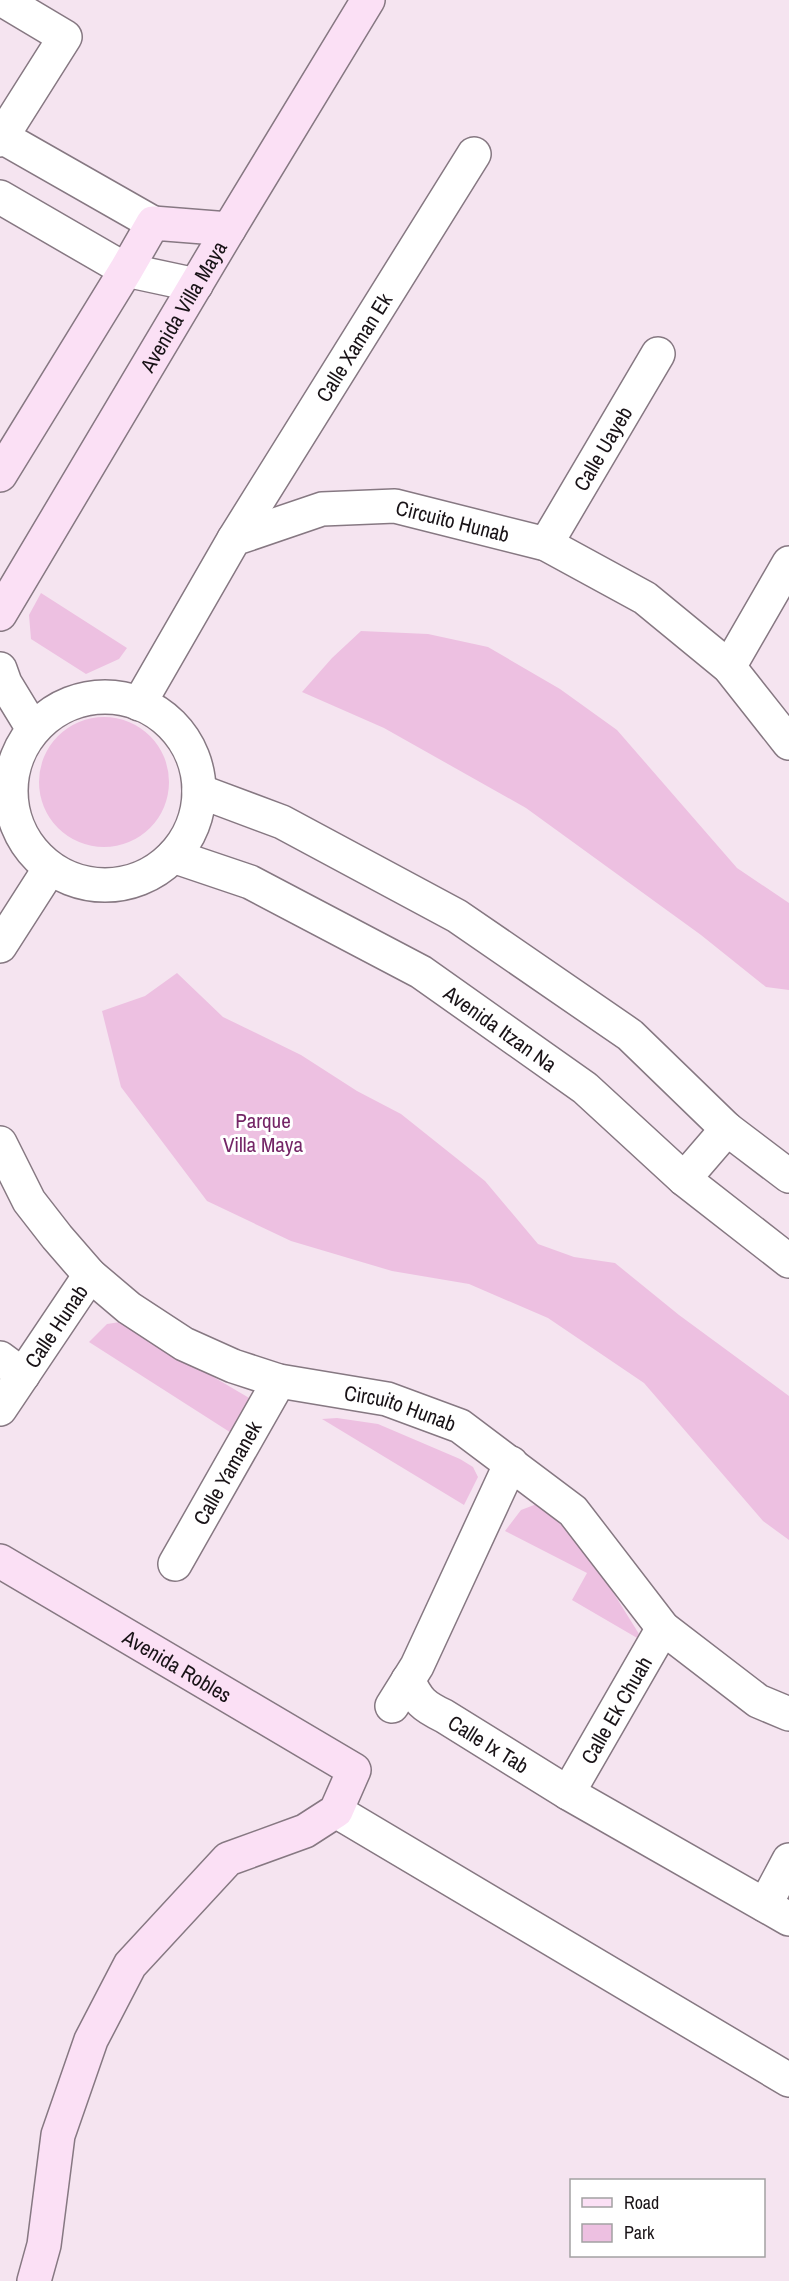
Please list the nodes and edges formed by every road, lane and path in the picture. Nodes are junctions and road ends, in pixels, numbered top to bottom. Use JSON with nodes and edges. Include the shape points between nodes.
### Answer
{"nodes":[{"id":1,"x":3,"y":0,"type":"edge"},
{"id":2,"x":368,"y":0,"type":"edge"},
{"id":3,"x":1,"y":139,"type":"edge"},
{"id":4,"x":474,"y":154,"type":"dead end"},
{"id":5,"x":0,"y":197,"type":"edge"},
{"id":6,"x":153,"y":223,"type":"junction"},
{"id":7,"x":229,"y":229,"type":"junction"},
{"id":8,"x":126,"y":270,"type":"junction"},
{"id":9,"x":196,"y":285,"type":"junction"},
{"id":10,"x":658,"y":354,"type":"dead end"},
{"id":11,"x":0,"y":475,"type":"edge"},
{"id":12,"x":234,"y":540,"type":"junction"},
{"id":13,"x":546,"y":544,"type":"junction"},
{"id":14,"x":789,"y":563,"type":"edge"},
{"id":15,"x":0,"y":614,"type":"edge"},
{"id":16,"x":729,"y":667,"type":"junction"},
{"id":17,"x":0,"y":669,"type":"edge"},
{"id":18,"x":139,"y":704,"type":"junction"},
{"id":19,"x":33,"y":729,"type":"junction"},
{"id":20,"x":789,"y":743,"type":"edge"},
{"id":21,"x":7,"y":762,"type":"edge"},
{"id":22,"x":199,"y":791,"type":"junction"},
{"id":23,"x":173,"y":856,"type":"junction"},
{"id":24,"x":50,"y":867,"type":"junction"},
{"id":25,"x":0,"y":946,"type":"edge"},
{"id":26,"x":727,"y":1129,"type":"junction"},
{"id":27,"x":0,"y":1143,"type":"edge"},
{"id":28,"x":789,"y":1176,"type":"edge"},
{"id":29,"x":684,"y":1179,"type":"junction"},
{"id":30,"x":789,"y":1261,"type":"edge"},
{"id":31,"x":90,"y":1275,"type":"junction"},
{"id":32,"x":11,"y":1366,"type":"edge"},
{"id":33,"x":279,"y":1380,"type":"junction"},
{"id":34,"x":0,"y":1409,"type":"edge"},
{"id":35,"x":511,"y":1463,"type":"junction"},
{"id":36,"x":0,"y":1561,"type":"edge"},
{"id":37,"x":175,"y":1564,"type":"dead end"},
{"id":38,"x":663,"y":1628,"type":"junction"},
{"id":39,"x":789,"y":1714,"type":"edge"},
{"id":40,"x":568,"y":1793,"type":"junction"},
{"id":41,"x":336,"y":1811,"type":"junction"},
{"id":42,"x":789,"y":1860,"type":"edge"},
{"id":43,"x":777,"y":1912,"type":"edge"},
{"id":44,"x":789,"y":2080,"type":"edge"},
{"id":45,"x":34,"y":2281,"type":"edge"}],
"edges":[{"from":1,"to":3,"type":"street","via":[[65,37]]},
{"from":2,"to":7,"type":"main road","name":"Avenida Villa Maya"},
{"from":3,"to":6,"type":"street"},
{"from":4,"to":12,"type":"street","name":"Calle Xaman Ek"},
{"from":5,"to":8,"type":"street"},
{"from":6,"to":7,"type":"main road"},
{"from":6,"to":8,"type":"main road"},
{"from":7,"to":9,"type":"main road","name":"Avenida Villa Maya"},
{"from":8,"to":9,"type":"street"},
{"from":8,"to":11,"type":"main road"},
{"from":9,"to":15,"type":"main road","name":"Avenida Villa Maya"},
{"from":10,"to":13,"type":"street","name":"Calle Uayeb"},
{"from":12,"to":13,"type":"street","name":"Circuito Hunab","via":[[322,509],[395,506]]},
{"from":12,"to":18,"type":"street"},
{"from":13,"to":16,"type":"street","name":"Circuito Hunab","via":[[645,598]]},
{"from":14,"to":16,"type":"street"},
{"from":16,"to":20,"type":"street","name":"Circuito Hunab"},
{"from":17,"to":19,"type":"street"},
{"from":18,"to":19,"type":"street","via":[[110,697],[81,700],[55,711]]},
{"from":18,"to":22,"type":"street","via":[[163,718],[182,738],[195,764]]},
{"from":19,"to":21,"type":"street"},
{"from":21,"to":24,"type":"street","via":[[16,822],[29,847]]},
{"from":22,"to":23,"type":"street","via":[[192,826]]},
{"from":22,"to":26,"type":"street","via":[[282,822],[457,916],[630,1035]]},
{"from":23,"to":24,"type":"street","via":[[153,873],[127,883],[92,884],[74,880]]},
{"from":23,"to":29,"type":"street","name":"Avenida Itzan Na","via":[[250,882],[421,972],[585,1088]]},
{"from":24,"to":25,"type":"street"},
{"from":26,"to":28,"type":"street"},
{"from":26,"to":29,"type":"street"},
{"from":27,"to":31,"type":"street","name":"Circuito Hunab","via":[[29,1201]]},
{"from":29,"to":30,"type":"street","name":"Avenida Itzan Na"},
{"from":31,"to":32,"type":"street","name":"Calle Hunab"},
{"from":31,"to":33,"type":"street","name":"Circuito Hunab","via":[[129,1308],[184,1344],[233,1366]]},
{"from":32,"to":34,"type":"street","name":"Calle Hunab"},
{"from":33,"to":35,"type":"street","name":"Circuito Hunab","via":[[387,1399],[460,1426]]},
{"from":33,"to":37,"type":"street","name":"Calle Yamanek"},
{"from":35,"to":38,"type":"street","name":"Circuito Hunab","via":[[573,1512]]},
{"from":35,"to":40,"type":"street","name":"Calle Ix Tab","via":[[400,1693]]},
{"from":36,"to":41,"type":"main road","name":"Avenida Robles","via":[[354,1770]]},
{"from":38,"to":39,"type":"street","name":"Circuito Hunab","via":[[758,1701]]},
{"from":38,"to":40,"type":"street","name":"Calle Ek Chuah"},
{"from":40,"to":43,"type":"street","name":"Calle Ix Tab"},
{"from":41,"to":44,"type":"street"},
{"from":41,"to":45,"type":"main road","via":[[305,1831],[228,1859],[130,1965],[91,2040],[58,2135],[44,2245]]},
{"from":42,"to":43,"type":"street"}]}
